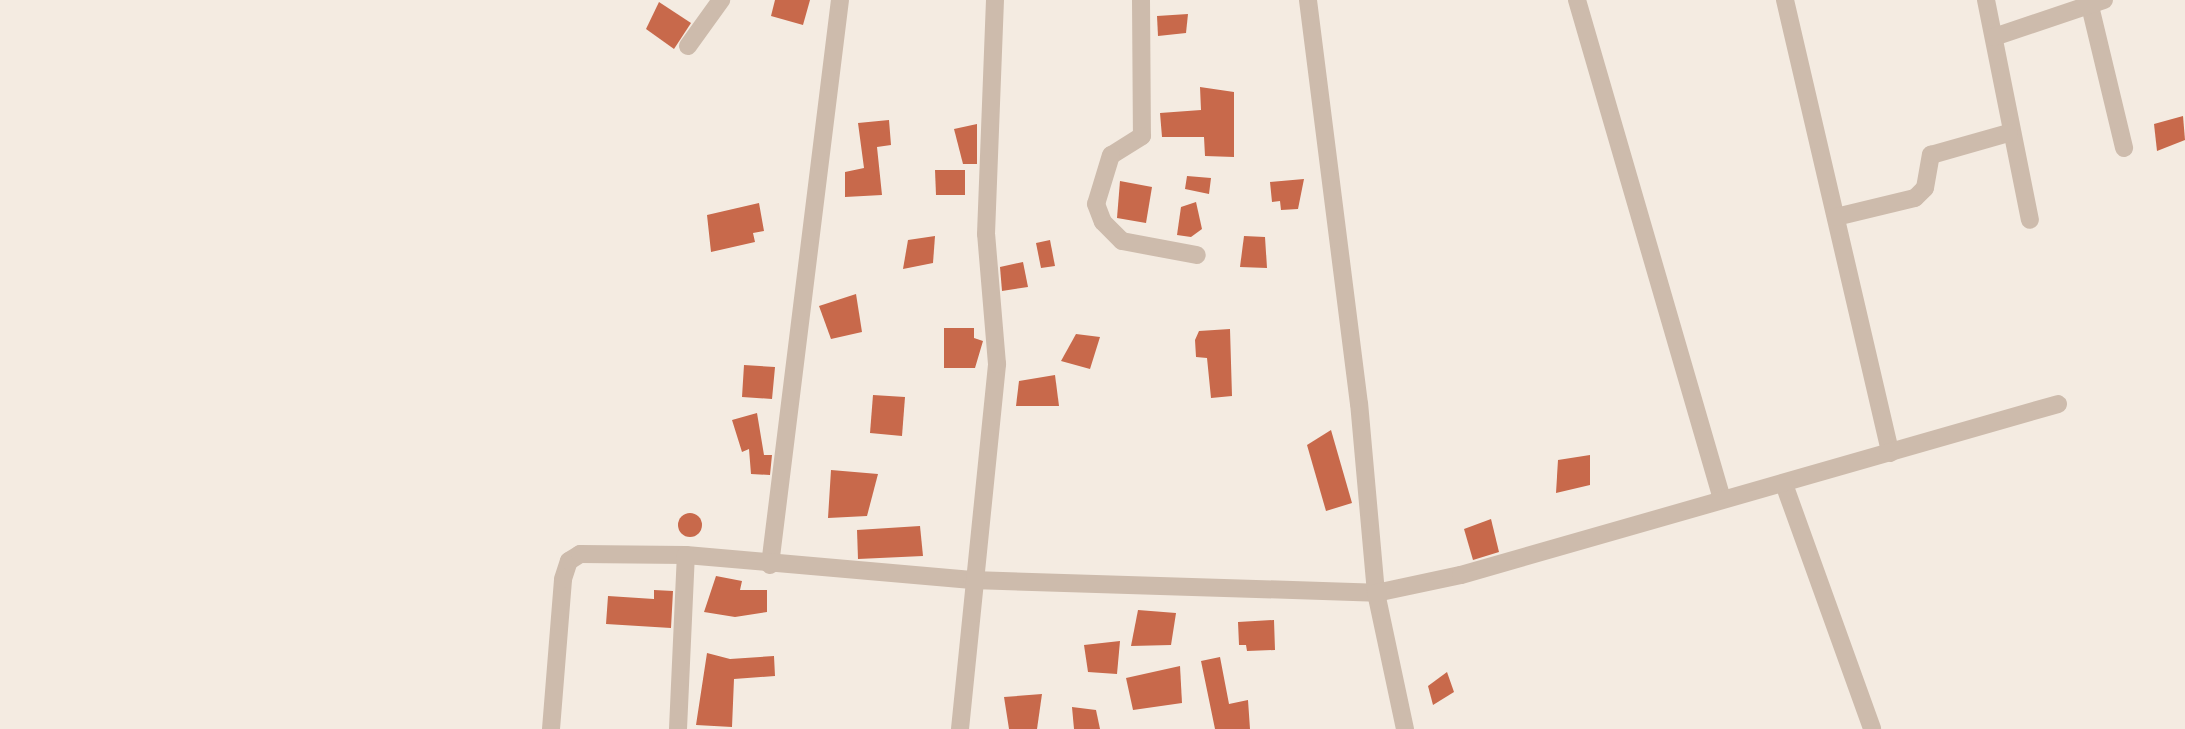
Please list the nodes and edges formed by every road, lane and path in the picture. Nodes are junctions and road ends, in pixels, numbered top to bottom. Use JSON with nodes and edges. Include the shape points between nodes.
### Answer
{"nodes":[{"id":1,"x":721,"y":0,"type":"edge"},
{"id":2,"x":840,"y":0,"type":"edge"},
{"id":3,"x":996,"y":0,"type":"edge"},
{"id":4,"x":1141,"y":0,"type":"edge"},
{"id":5,"x":1308,"y":0,"type":"edge"},
{"id":6,"x":1577,"y":0,"type":"edge"},
{"id":7,"x":1785,"y":0,"type":"edge"},
{"id":8,"x":1986,"y":0,"type":"edge"},
{"id":9,"x":2097,"y":3,"type":"edge"},
{"id":10,"x":1994,"y":37,"type":"junction"},
{"id":11,"x":688,"y":46,"type":"dead end"},
{"id":12,"x":2009,"y":133,"type":"junction"},
{"id":13,"x":2124,"y":148,"type":"dead end"},
{"id":14,"x":1836,"y":217,"type":"junction"},
{"id":15,"x":2030,"y":220,"type":"dead end"},
{"id":16,"x":1197,"y":255,"type":"dead end"},
{"id":17,"x":2058,"y":404,"type":"dead end"},
{"id":18,"x":1890,"y":453,"type":"junction"},
{"id":19,"x":1784,"y":484,"type":"junction"},
{"id":20,"x":1723,"y":499,"type":"junction"},
{"id":21,"x":685,"y":555,"type":"junction"},
{"id":22,"x":770,"y":565,"type":"junction"},
{"id":23,"x":972,"y":580,"type":"junction"},
{"id":24,"x":1376,"y":593,"type":"junction"},
{"id":25,"x":551,"y":729,"type":"edge"},
{"id":26,"x":678,"y":729,"type":"edge"},
{"id":27,"x":960,"y":729,"type":"edge"},
{"id":28,"x":1405,"y":729,"type":"edge"},
{"id":29,"x":1872,"y":729,"type":"edge"}],
"edges":[{"from":1,"to":11,"type":"street"},
{"from":2,"to":22,"type":"street"},
{"from":3,"to":23,"type":"street","via":[[986,234],[997,364]]},
{"from":4,"to":16,"type":"street","via":[[1142,136],[1111,155],[1096,204],[1103,222],[1122,241]]},
{"from":5,"to":24,"type":"street","via":[[1359,404]]},
{"from":6,"to":20,"type":"street"},
{"from":7,"to":14,"type":"street"},
{"from":8,"to":10,"type":"street"},
{"from":9,"to":10,"type":"street"},
{"from":9,"to":13,"type":"street"},
{"from":10,"to":12,"type":"street"},
{"from":12,"to":14,"type":"street","via":[[1930,155],[1925,188],[1915,198]]},
{"from":12,"to":15,"type":"street"},
{"from":14,"to":18,"type":"street"},
{"from":17,"to":18,"type":"street"},
{"from":18,"to":19,"type":"street"},
{"from":19,"to":20,"type":"street"},
{"from":19,"to":29,"type":"street"},
{"from":20,"to":24,"type":"street","via":[[1461,575]]},
{"from":21,"to":22,"type":"street"},
{"from":21,"to":25,"type":"street","via":[[603,551],[569,561]]},
{"from":21,"to":26,"type":"street"},
{"from":22,"to":23,"type":"street"},
{"from":23,"to":24,"type":"street"},
{"from":23,"to":27,"type":"street"},
{"from":24,"to":28,"type":"street"}]}
